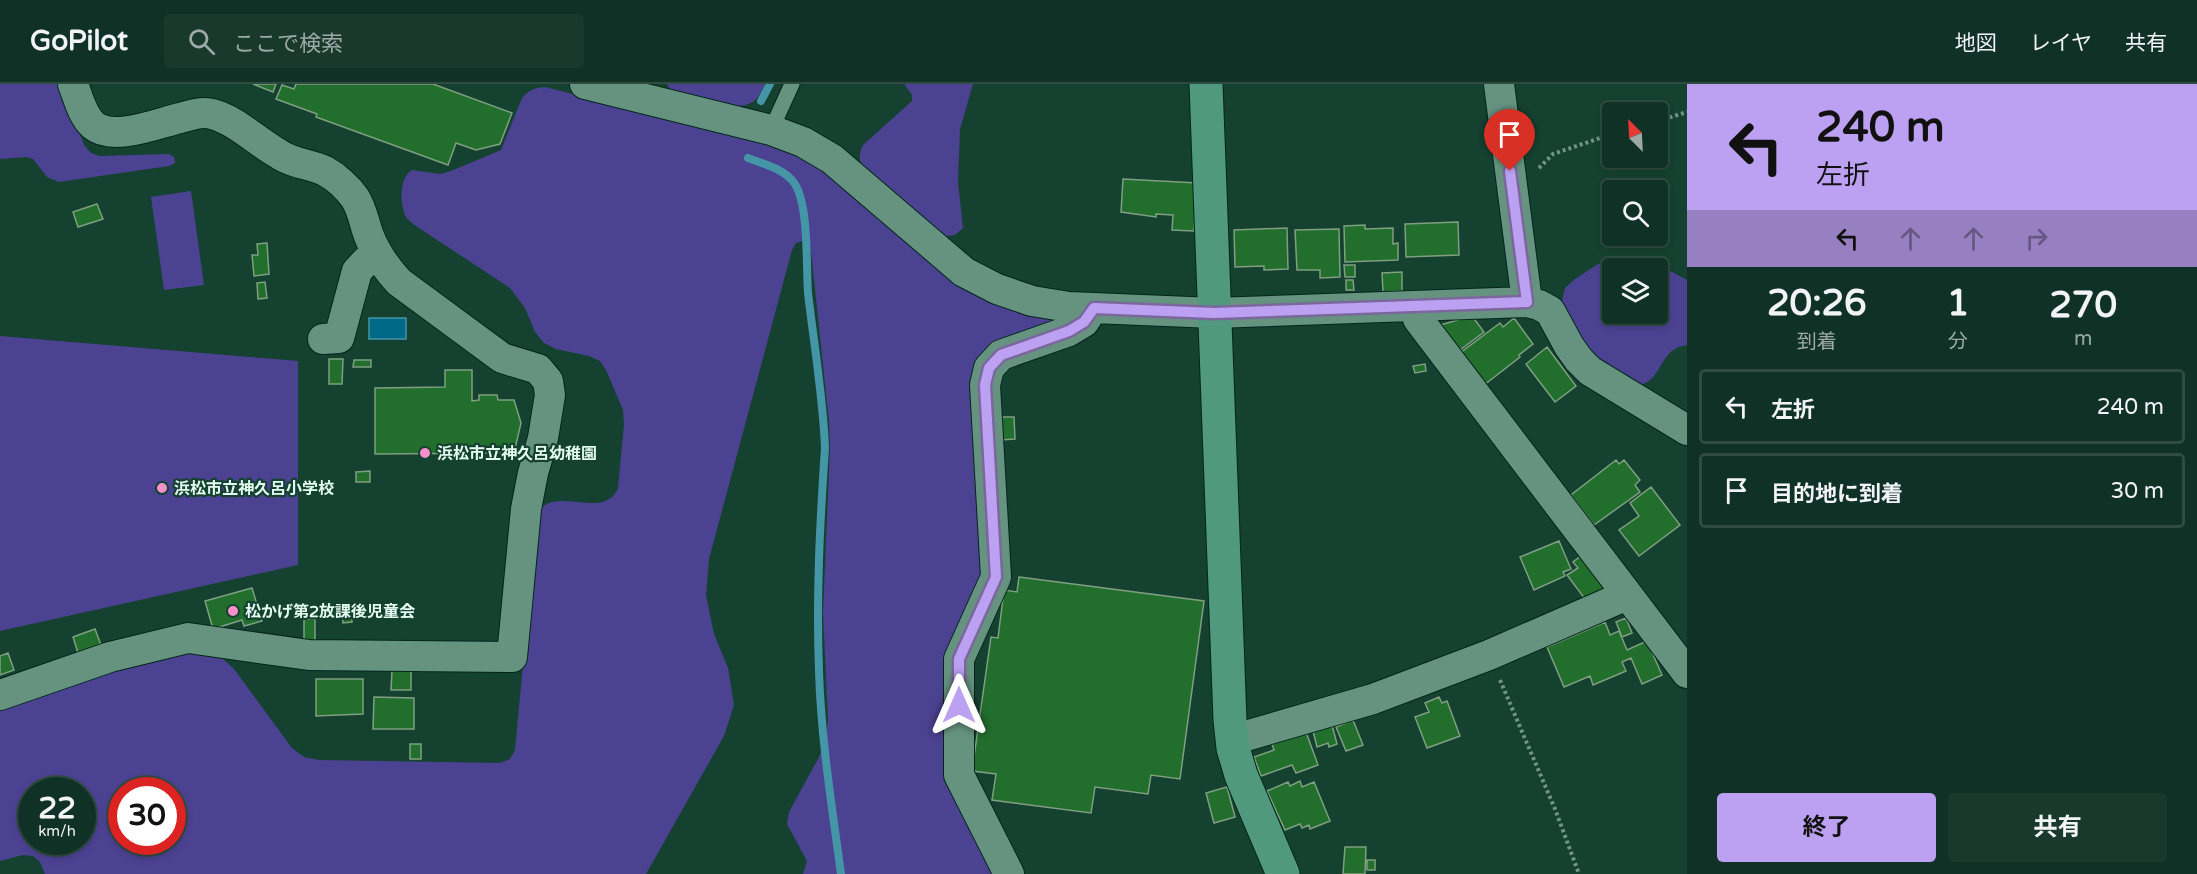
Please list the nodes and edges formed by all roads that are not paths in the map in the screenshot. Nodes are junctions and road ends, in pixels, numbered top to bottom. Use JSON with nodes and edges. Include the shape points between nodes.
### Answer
{"nodes":[{"id":1,"x":73,"y":84,"type":"edge"},
{"id":2,"x":585,"y":84,"type":"edge"},
{"id":3,"x":792,"y":84,"type":"edge"},
{"id":4,"x":1206,"y":84,"type":"edge"},
{"id":5,"x":1499,"y":84,"type":"edge"},
{"id":6,"x":771,"y":130,"type":"junction"},
{"id":7,"x":376,"y":251,"type":"junction"},
{"id":8,"x":1527,"y":302,"type":"junction"},
{"id":9,"x":1418,"y":306,"type":"junction"},
{"id":10,"x":1094,"y":308,"type":"junction"},
{"id":11,"x":1214,"y":313,"type":"junction"},
{"id":12,"x":323,"y":339,"type":"dead end"},
{"id":13,"x":1687,"y":430,"type":"edge"},
{"id":14,"x":1627,"y":595,"type":"junction"},
{"id":15,"x":1687,"y":673,"type":"edge"},
{"id":16,"x":0,"y":695,"type":"edge"},
{"id":17,"x":1232,"y":740,"type":"junction"},
{"id":18,"x":1009,"y":874,"type":"edge"},
{"id":19,"x":1283,"y":874,"type":"edge"}],
"edges":[{"from":1,"to":7,"type":"street","via":[[93,124],[108,132],[211,113],[288,159],[325,171],[355,197]]},
{"from":2,"to":6,"type":"street"},
{"from":3,"to":6,"type":"lane"},
{"from":4,"to":11,"type":"street"},
{"from":5,"to":8,"type":"street"},
{"from":6,"to":10,"type":"street","via":[[832,159],[964,272],[997,290],[1032,301]]},
{"from":7,"to":12,"type":"street","via":[[357,271],[339,338]]},
{"from":7,"to":16,"type":"street","via":[[399,282],[502,358],[538,369],[548,381],[545,427],[526,509],[512,657],[309,655],[188,638],[110,657]]},
{"from":8,"to":9,"type":"street"},
{"from":8,"to":13,"type":"street","via":[[1550,311],[1569,346],[1590,371]]},
{"from":9,"to":11,"type":"street"},
{"from":9,"to":14,"type":"street","via":[[1418,319]]},
{"from":10,"to":11,"type":"street"},
{"from":10,"to":18,"type":"street","via":[[1084,322],[1069,331],[1001,355],[989,368],[985,385],[996,577],[959,659],[959,775]]},
{"from":11,"to":17,"type":"street"},
{"from":14,"to":15,"type":"street"},
{"from":14,"to":17,"type":"street","via":[[1489,655],[1373,699]]},
{"from":17,"to":19,"type":"street","via":[[1241,775]]}]}
